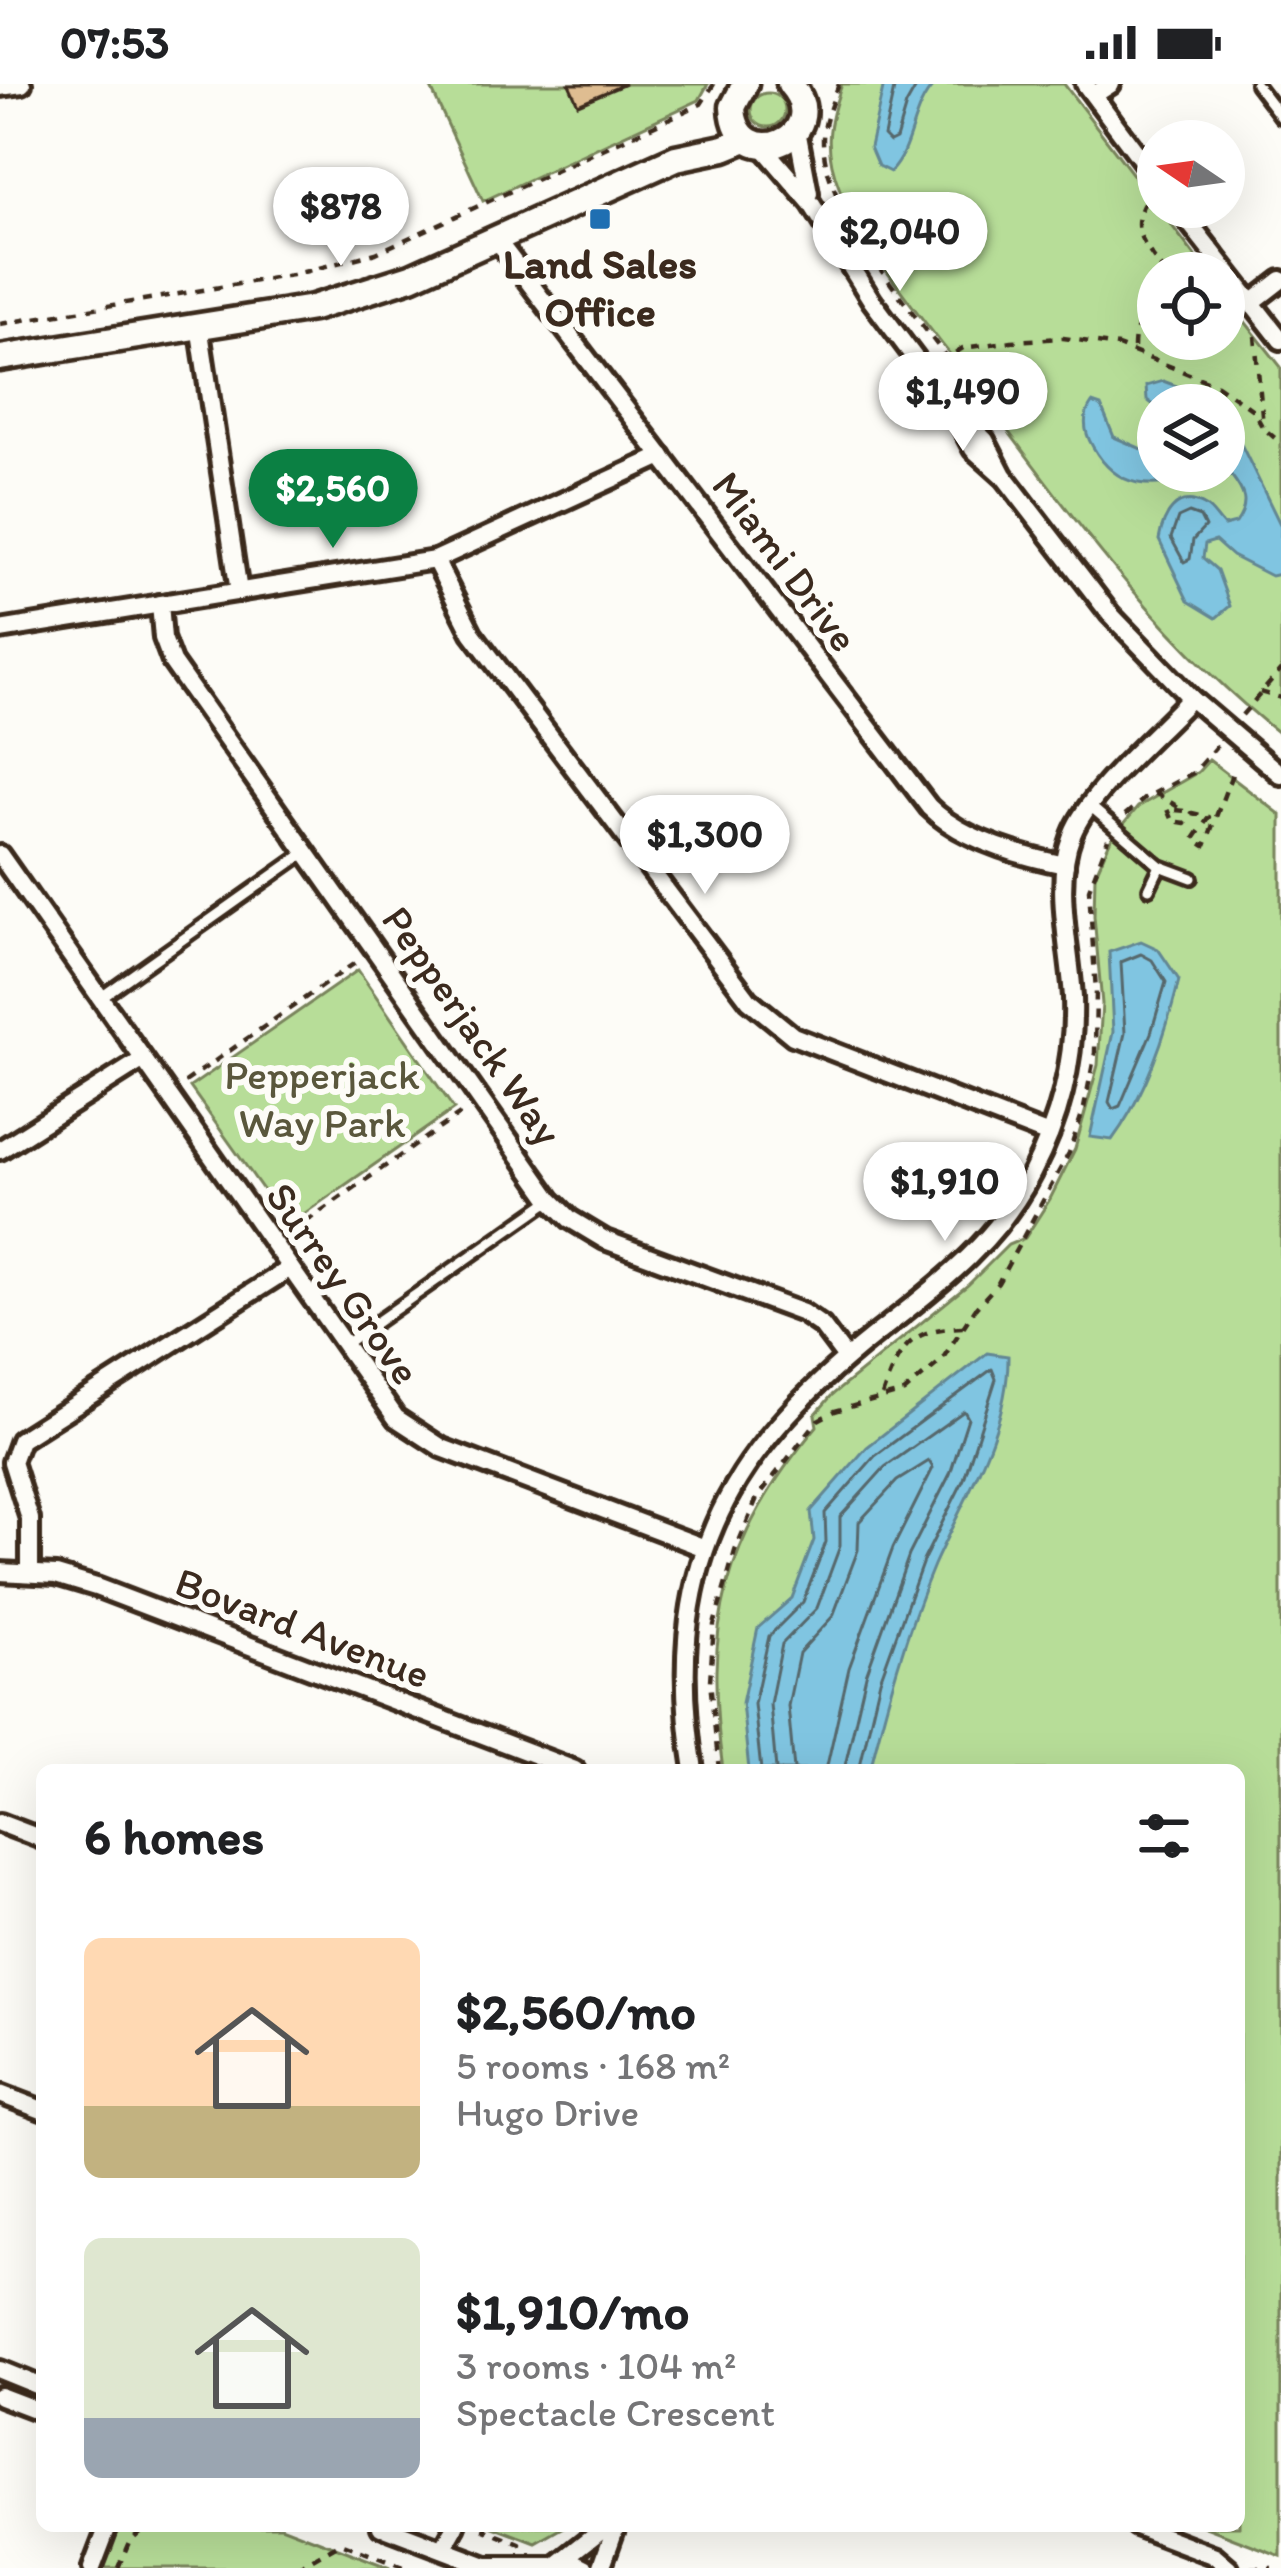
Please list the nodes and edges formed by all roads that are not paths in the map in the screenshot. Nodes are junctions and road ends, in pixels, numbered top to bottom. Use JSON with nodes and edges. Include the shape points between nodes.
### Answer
{"nodes":[{"id":1,"x":22,"y":84,"type":"edge"},
{"id":2,"x":790,"y":84,"type":"edge"},
{"id":3,"x":819,"y":84,"type":"edge"},
{"id":4,"x":1111,"y":84,"type":"edge"},
{"id":5,"x":1256,"y":84,"type":"edge"},
{"id":6,"x":0,"y":88,"type":"edge"},
{"id":7,"x":733,"y":90,"type":"edge"},
{"id":8,"x":1089,"y":90,"type":"edge"},
{"id":9,"x":1281,"y":117,"type":"edge"},
{"id":10,"x":800,"y":121,"type":"junction"},
{"id":11,"x":754,"y":142,"type":"junction"},
{"id":12,"x":1137,"y":154,"type":"edge"},
{"id":13,"x":676,"y":158,"type":"junction"},
{"id":14,"x":811,"y":202,"type":"junction"},
{"id":15,"x":1193,"y":228,"type":"edge"},
{"id":16,"x":496,"y":239,"type":"junction"},
{"id":17,"x":1281,"y":280,"type":"edge"},
{"id":18,"x":1250,"y":304,"type":"junction"},
{"id":19,"x":199,"y":325,"type":"junction"},
{"id":20,"x":1281,"y":340,"type":"edge"},
{"id":21,"x":0,"y":358,"type":"edge"},
{"id":22,"x":662,"y":456,"type":"junction"},
{"id":23,"x":435,"y":560,"type":"junction"},
{"id":24,"x":239,"y":592,"type":"junction"},
{"id":25,"x":160,"y":604,"type":"junction"},
{"id":26,"x":0,"y":630,"type":"edge"},
{"id":27,"x":1191,"y":698,"type":"junction"},
{"id":28,"x":1281,"y":775,"type":"edge"},
{"id":29,"x":1089,"y":805,"type":"junction"},
{"id":30,"x":306,"y":852,"type":"junction"},
{"id":31,"x":0,"y":855,"type":"edge"},
{"id":32,"x":1065,"y":865,"type":"junction"},
{"id":33,"x":1160,"y":866,"type":"junction"},
{"id":34,"x":1192,"y":878,"type":"dead end"},
{"id":35,"x":1150,"y":889,"type":"dead end"},
{"id":36,"x":99,"y":999,"type":"junction"},
{"id":37,"x":142,"y":1060,"type":"junction"},
{"id":38,"x":1049,"y":1136,"type":"junction"},
{"id":39,"x":0,"y":1150,"type":"edge"},
{"id":40,"x":551,"y":1200,"type":"junction"},
{"id":41,"x":290,"y":1268,"type":"junction"},
{"id":42,"x":343,"y":1345,"type":"junction"},
{"id":43,"x":847,"y":1358,"type":"junction"},
{"id":44,"x":6,"y":1452,"type":"edge"},
{"id":45,"x":705,"y":1548,"type":"junction"},
{"id":46,"x":30,"y":1572,"type":"junction"},
{"id":47,"x":0,"y":1573,"type":"edge"},
{"id":48,"x":559,"y":1764,"type":"edge"},
{"id":49,"x":693,"y":1764,"type":"edge"},
{"id":50,"x":0,"y":1823,"type":"edge"},
{"id":51,"x":36,"y":1837,"type":"edge"},
{"id":52,"x":0,"y":2094,"type":"edge"},
{"id":53,"x":36,"y":2108,"type":"edge"},
{"id":54,"x":0,"y":2370,"type":"edge"},
{"id":55,"x":36,"y":2385,"type":"edge"},
{"id":56,"x":0,"y":2396,"type":"edge"},
{"id":57,"x":36,"y":2411,"type":"edge"},
{"id":58,"x":106,"y":2532,"type":"edge"},
{"id":59,"x":397,"y":2532,"type":"edge"},
{"id":60,"x":453,"y":2532,"type":"edge"},
{"id":61,"x":598,"y":2532,"type":"edge"},
{"id":62,"x":614,"y":2532,"type":"edge"},
{"id":63,"x":1152,"y":2532,"type":"edge"},
{"id":64,"x":443,"y":2549,"type":"junction"},
{"id":65,"x":510,"y":2566,"type":"edge"},
{"id":66,"x":553,"y":2566,"type":"edge"},
{"id":67,"x":488,"y":2567,"type":"edge"},
{"id":68,"x":92,"y":2568,"type":"edge"},
{"id":69,"x":586,"y":2568,"type":"edge"},
{"id":70,"x":602,"y":2568,"type":"edge"},
{"id":71,"x":1229,"y":2568,"type":"edge"}],
"edges":[{"from":1,"to":6,"type":"street"},
{"from":2,"to":10,"type":"street"},
{"from":3,"to":10,"type":"street"},
{"from":4,"to":8,"type":"street"},
{"from":5,"to":9,"type":"lane"},
{"from":7,"to":11,"type":"street","via":[[738,130]]},
{"from":7,"to":13,"type":"street","via":[[715,128]]},
{"from":8,"to":12,"type":"street"},
{"from":10,"to":11,"type":"street","via":[[782,143]]},
{"from":10,"to":14,"type":"street"},
{"from":11,"to":13,"type":"street"},
{"from":11,"to":14,"type":"street"},
{"from":13,"to":16,"type":"street"},
{"from":14,"to":27,"type":"street","via":[[872,302],[953,410],[985,440],[1110,614]]},
{"from":15,"to":18,"type":"street"},
{"from":16,"to":19,"type":"street","via":[[350,298]]},
{"from":16,"to":22,"type":"street","name":"Miami Drive"},
{"from":17,"to":18,"type":"street"},
{"from":18,"to":20,"type":"street"},
{"from":19,"to":21,"type":"street"},
{"from":19,"to":24,"type":"street"},
{"from":22,"to":23,"type":"street"},
{"from":22,"to":32,"type":"street","name":"Miami Drive","via":[[938,816]]},
{"from":23,"to":24,"type":"street"},
{"from":23,"to":38,"type":"street","via":[[472,634],[749,1000],[793,1036]]},
{"from":24,"to":25,"type":"street"},
{"from":25,"to":26,"type":"street"},
{"from":25,"to":30,"type":"street","name":"Pepperjack Way","via":[[172,662]]},
{"from":27,"to":28,"type":"street"},
{"from":27,"to":29,"type":"street"},
{"from":29,"to":32,"type":"street"},
{"from":29,"to":33,"type":"lane"},
{"from":30,"to":36,"type":"lane"},
{"from":30,"to":40,"type":"street","name":"Pepperjack Way"},
{"from":31,"to":36,"type":"street","name":"Surrey Grove"},
{"from":32,"to":38,"type":"street","via":[[1073,1028]]},
{"from":33,"to":34,"type":"lane"},
{"from":33,"to":35,"type":"lane"},
{"from":36,"to":37,"type":"street","name":"Surrey Grove"},
{"from":37,"to":39,"type":"street"},
{"from":37,"to":41,"type":"street","name":"Surrey Grove"},
{"from":38,"to":43,"type":"street","via":[[979,1249]]},
{"from":40,"to":42,"type":"lane"},
{"from":40,"to":43,"type":"street","name":"Pepperjack Way","via":[[605,1240],[803,1313]]},
{"from":41,"to":42,"type":"street","name":"Surrey Grove"},
{"from":41,"to":44,"type":"street"},
{"from":42,"to":45,"type":"street","name":"Surrey Grove","via":[[387,1408],[423,1438]]},
{"from":43,"to":45,"type":"street","via":[[758,1448]]},
{"from":44,"to":46,"type":"street","via":[[29,1519]]},
{"from":45,"to":49,"type":"street","via":[[684,1668]]},
{"from":46,"to":47,"type":"street","name":"Bovard Avenue"},
{"from":46,"to":48,"type":"street","name":"Bovard Avenue","via":[[96,1587]]},
{"from":50,"to":51,"type":"street"},
{"from":52,"to":53,"type":"street"},
{"from":54,"to":55,"type":"street"},
{"from":56,"to":57,"type":"street"},
{"from":58,"to":68,"type":"street"},
{"from":59,"to":64,"type":"street"},
{"from":60,"to":64,"type":"street"},
{"from":61,"to":66,"type":"street"},
{"from":62,"to":70,"type":"street"},
{"from":63,"to":71,"type":"street"},
{"from":64,"to":67,"type":"street"},
{"from":65,"to":66,"type":"street"},
{"from":65,"to":67,"type":"street"},
{"from":66,"to":69,"type":"street"}]}
